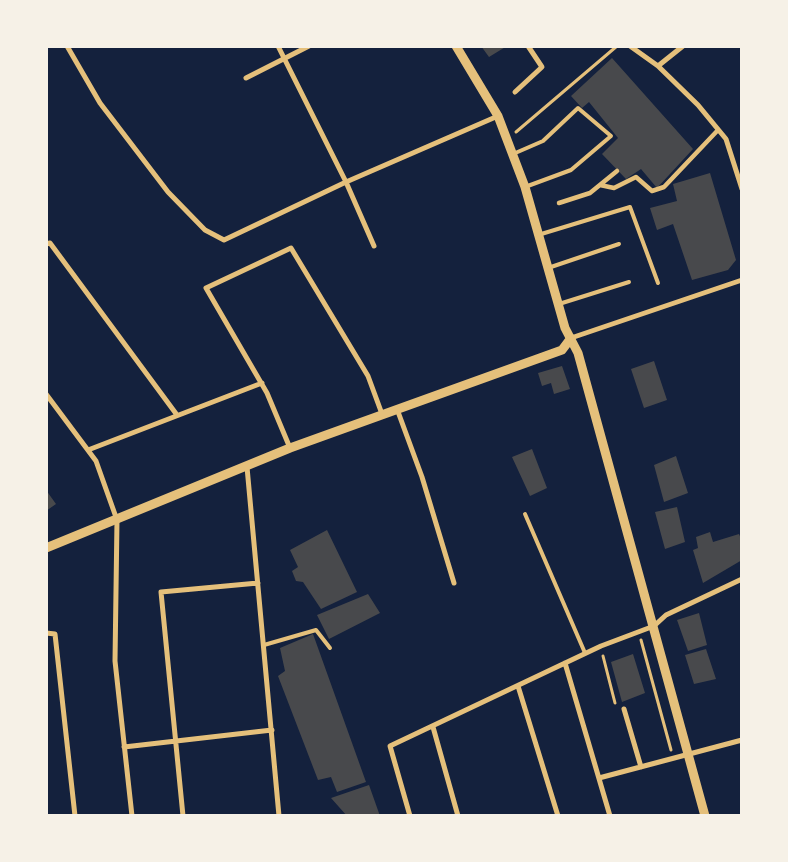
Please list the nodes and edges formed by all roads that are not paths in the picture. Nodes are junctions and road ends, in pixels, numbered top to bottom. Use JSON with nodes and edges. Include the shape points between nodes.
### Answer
{"nodes":[{"id":1,"x":67,"y":46,"type":"edge"},
{"id":2,"x":278,"y":46,"type":"edge"},
{"id":3,"x":309,"y":46,"type":"edge"},
{"id":4,"x":456,"y":46,"type":"edge"},
{"id":5,"x":528,"y":46,"type":"edge"},
{"id":6,"x":630,"y":46,"type":"edge"},
{"id":7,"x":683,"y":46,"type":"edge"},
{"id":8,"x":283,"y":59,"type":"junction"},
{"id":9,"x":658,"y":66,"type":"junction"},
{"id":10,"x":246,"y":78,"type":"dead end"},
{"id":11,"x":515,"y":92,"type":"dead end"},
{"id":12,"x":498,"y":116,"type":"junction"},
{"id":13,"x":718,"y":130,"type":"junction"},
{"id":14,"x":511,"y":154,"type":"junction"},
{"id":15,"x":617,"y":171,"type":"dead end"},
{"id":16,"x":346,"y":182,"type":"junction"},
{"id":17,"x":600,"y":185,"type":"junction"},
{"id":18,"x":524,"y":187,"type":"junction"},
{"id":19,"x":742,"y":189,"type":"edge"},
{"id":20,"x":558,"y":202,"type":"dead end"},
{"id":21,"x":538,"y":235,"type":"junction"},
{"id":22,"x":46,"y":244,"type":"edge"},
{"id":23,"x":619,"y":244,"type":"dead end"},
{"id":24,"x":374,"y":246,"type":"dead end"},
{"id":25,"x":548,"y":268,"type":"junction"},
{"id":26,"x":742,"y":280,"type":"edge"},
{"id":27,"x":629,"y":282,"type":"dead end"},
{"id":28,"x":658,"y":283,"type":"dead end"},
{"id":29,"x":559,"y":304,"type":"junction"},
{"id":30,"x":571,"y":338,"type":"junction"},
{"id":31,"x":262,"y":382,"type":"junction"},
{"id":32,"x":46,"y":394,"type":"edge"},
{"id":33,"x":397,"y":409,"type":"junction"},
{"id":34,"x":382,"y":414,"type":"junction"},
{"id":35,"x":177,"y":415,"type":"junction"},
{"id":36,"x":290,"y":448,"type":"junction"},
{"id":37,"x":88,"y":450,"type":"junction"},
{"id":38,"x":247,"y":467,"type":"junction"},
{"id":39,"x":525,"y":514,"type":"dead end"},
{"id":40,"x":117,"y":520,"type":"junction"},
{"id":41,"x":46,"y":548,"type":"edge"},
{"id":42,"x":742,"y":579,"type":"edge"},
{"id":43,"x":258,"y":583,"type":"junction"},
{"id":44,"x":454,"y":583,"type":"dead end"},
{"id":45,"x":654,"y":626,"type":"junction"},
{"id":46,"x":46,"y":633,"type":"edge"},
{"id":47,"x":264,"y":646,"type":"junction"},
{"id":48,"x":330,"y":648,"type":"dead end"},
{"id":49,"x":585,"y":653,"type":"junction"},
{"id":50,"x":565,"y":663,"type":"junction"},
{"id":51,"x":518,"y":686,"type":"junction"},
{"id":52,"x":624,"y":709,"type":"road end"},
{"id":53,"x":433,"y":727,"type":"junction"},
{"id":54,"x":272,"y":730,"type":"junction"},
{"id":55,"x":742,"y":740,"type":"edge"},
{"id":56,"x":174,"y":741,"type":"junction"},
{"id":57,"x":124,"y":748,"type":"junction"},
{"id":58,"x":688,"y":754,"type":"junction"},
{"id":59,"x":641,"y":767,"type":"junction"},
{"id":60,"x":599,"y":778,"type":"junction"},
{"id":61,"x":75,"y":816,"type":"edge"},
{"id":62,"x":132,"y":816,"type":"edge"},
{"id":63,"x":183,"y":816,"type":"edge"},
{"id":64,"x":279,"y":816,"type":"edge"},
{"id":65,"x":410,"y":816,"type":"edge"},
{"id":66,"x":458,"y":816,"type":"edge"},
{"id":67,"x":558,"y":816,"type":"edge"},
{"id":68,"x":610,"y":816,"type":"edge"},
{"id":69,"x":705,"y":816,"type":"edge"}],
"edges":[{"from":1,"to":16,"type":"street","via":[[100,103],[168,192],[205,230],[224,240]]},
{"from":2,"to":8,"type":"street"},
{"from":3,"to":8,"type":"street"},
{"from":4,"to":12,"type":"street"},
{"from":5,"to":11,"type":"street","via":[[542,67]]},
{"from":6,"to":9,"type":"street"},
{"from":7,"to":9,"type":"street"},
{"from":8,"to":10,"type":"street"},
{"from":8,"to":16,"type":"street"},
{"from":9,"to":13,"type":"street","via":[[698,105]]},
{"from":12,"to":14,"type":"street"},
{"from":12,"to":16,"type":"street"},
{"from":13,"to":17,"type":"street","via":[[664,188],[652,191],[636,177],[614,188]]},
{"from":13,"to":19,"type":"street","via":[[726,139]]},
{"from":14,"to":18,"type":"street"},
{"from":14,"to":18,"type":"lane","via":[[544,141],[578,108],[611,136],[571,170]]},
{"from":15,"to":17,"type":"street"},
{"from":16,"to":24,"type":"street"},
{"from":17,"to":20,"type":"street","via":[[590,193]]},
{"from":18,"to":21,"type":"street"},
{"from":21,"to":25,"type":"street"},
{"from":21,"to":28,"type":"lane","via":[[630,207]]},
{"from":22,"to":35,"type":"street","via":[[50,243]]},
{"from":23,"to":25,"type":"lane"},
{"from":25,"to":29,"type":"street"},
{"from":26,"to":30,"type":"street"},
{"from":27,"to":29,"type":"lane"},
{"from":29,"to":30,"type":"street"},
{"from":30,"to":33,"type":"street","via":[[562,350]]},
{"from":30,"to":45,"type":"street","via":[[578,353]]},
{"from":31,"to":34,"type":"street","via":[[206,288],[291,248],[368,376]]},
{"from":31,"to":35,"type":"street"},
{"from":31,"to":36,"type":"street"},
{"from":32,"to":37,"type":"street"},
{"from":33,"to":34,"type":"street"},
{"from":33,"to":44,"type":"street","via":[[422,477]]},
{"from":34,"to":36,"type":"street"},
{"from":35,"to":37,"type":"street"},
{"from":36,"to":38,"type":"street"},
{"from":37,"to":40,"type":"street","via":[[96,461]]},
{"from":38,"to":40,"type":"street"},
{"from":38,"to":43,"type":"street"},
{"from":39,"to":49,"type":"lane"},
{"from":40,"to":41,"type":"street"},
{"from":40,"to":57,"type":"street","via":[[115,661]]},
{"from":42,"to":45,"type":"street","via":[[666,615]]},
{"from":43,"to":47,"type":"street"},
{"from":43,"to":56,"type":"street","via":[[161,592]]},
{"from":45,"to":49,"type":"street"},
{"from":45,"to":58,"type":"street"},
{"from":46,"to":61,"type":"street","via":[[55,634]]},
{"from":47,"to":48,"type":"lane","via":[[316,630]]},
{"from":47,"to":54,"type":"street"},
{"from":49,"to":50,"type":"street"},
{"from":50,"to":51,"type":"street"},
{"from":50,"to":60,"type":"street"},
{"from":51,"to":53,"type":"street"},
{"from":51,"to":67,"type":"street"},
{"from":52,"to":59,"type":"street"},
{"from":53,"to":65,"type":"street","via":[[390,746]]},
{"from":53,"to":66,"type":"street"},
{"from":54,"to":56,"type":"street"},
{"from":54,"to":64,"type":"street"},
{"from":55,"to":58,"type":"street"},
{"from":56,"to":57,"type":"street"},
{"from":56,"to":63,"type":"street"},
{"from":57,"to":62,"type":"street"},
{"from":58,"to":59,"type":"street"},
{"from":58,"to":69,"type":"street"},
{"from":59,"to":60,"type":"street"},
{"from":60,"to":68,"type":"street"}]}
